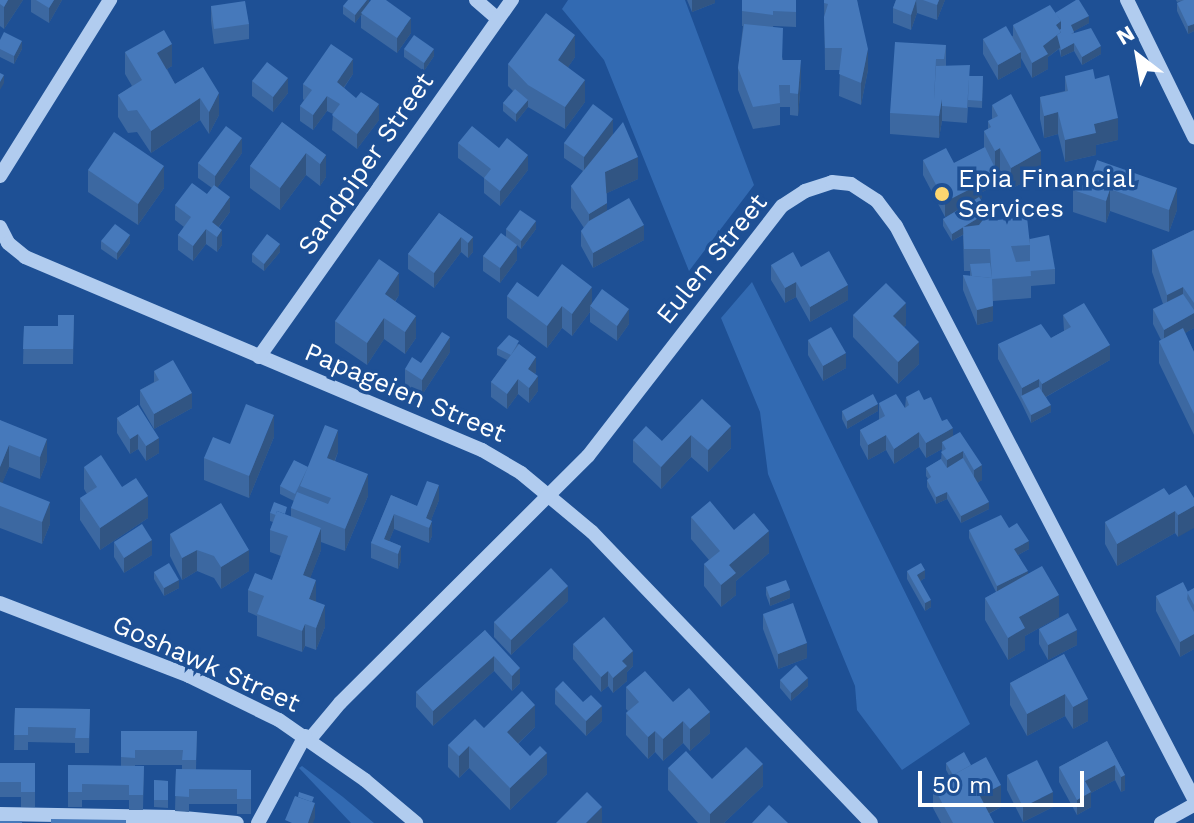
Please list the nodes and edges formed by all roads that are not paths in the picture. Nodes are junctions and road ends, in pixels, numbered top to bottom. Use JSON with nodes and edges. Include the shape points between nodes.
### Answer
{"nodes":[{"id":1,"x":110,"y":0,"type":"edge"},
{"id":2,"x":476,"y":0,"type":"edge"},
{"id":3,"x":512,"y":0,"type":"edge"},
{"id":4,"x":1127,"y":0,"type":"edge"},
{"id":5,"x":498,"y":19,"type":"junction"},
{"id":6,"x":1194,"y":137,"type":"edge"},
{"id":7,"x":0,"y":176,"type":"edge"},
{"id":8,"x":0,"y":227,"type":"edge"},
{"id":9,"x":259,"y":357,"type":"junction"},
{"id":10,"x":551,"y":496,"type":"junction"},
{"id":11,"x":0,"y":603,"type":"edge"},
{"id":12,"x":307,"y":738,"type":"junction"},
{"id":13,"x":1194,"y":802,"type":"edge"},
{"id":14,"x":0,"y":814,"type":"edge"},
{"id":15,"x":237,"y":823,"type":"edge"},
{"id":16,"x":258,"y":823,"type":"edge"},
{"id":17,"x":416,"y":823,"type":"edge"},
{"id":18,"x":871,"y":823,"type":"edge"},
{"id":19,"x":1161,"y":823,"type":"edge"}],
"edges":[{"from":1,"to":7,"type":"street"},
{"from":2,"to":5,"type":"street"},
{"from":3,"to":5,"type":"street","name":"Sandpiper Street"},
{"from":4,"to":6,"type":"street"},
{"from":5,"to":9,"type":"street","name":"Sandpiper Street"},
{"from":8,"to":9,"type":"street","name":"Papageien Street","via":[[8,243],[25,257]]},
{"from":9,"to":10,"type":"street","name":"Papageien Street","via":[[495,456]]},
{"from":10,"to":12,"type":"street","name":"Eulen Street"},
{"from":10,"to":13,"type":"street","name":"Eulen Street","via":[[588,456],[782,206],[832,182],[851,184],[877,201],[896,226]]},
{"from":10,"to":18,"type":"street","name":"Papageien Street","via":[[592,532]]},
{"from":11,"to":12,"type":"street","name":"Goshawk Street","via":[[189,676]]},
{"from":12,"to":16,"type":"street","name":"Eulen Street"},
{"from":12,"to":17,"type":"street","name":"Goshawk Street"},
{"from":13,"to":19,"type":"street"},
{"from":14,"to":15,"type":"street"}]}
